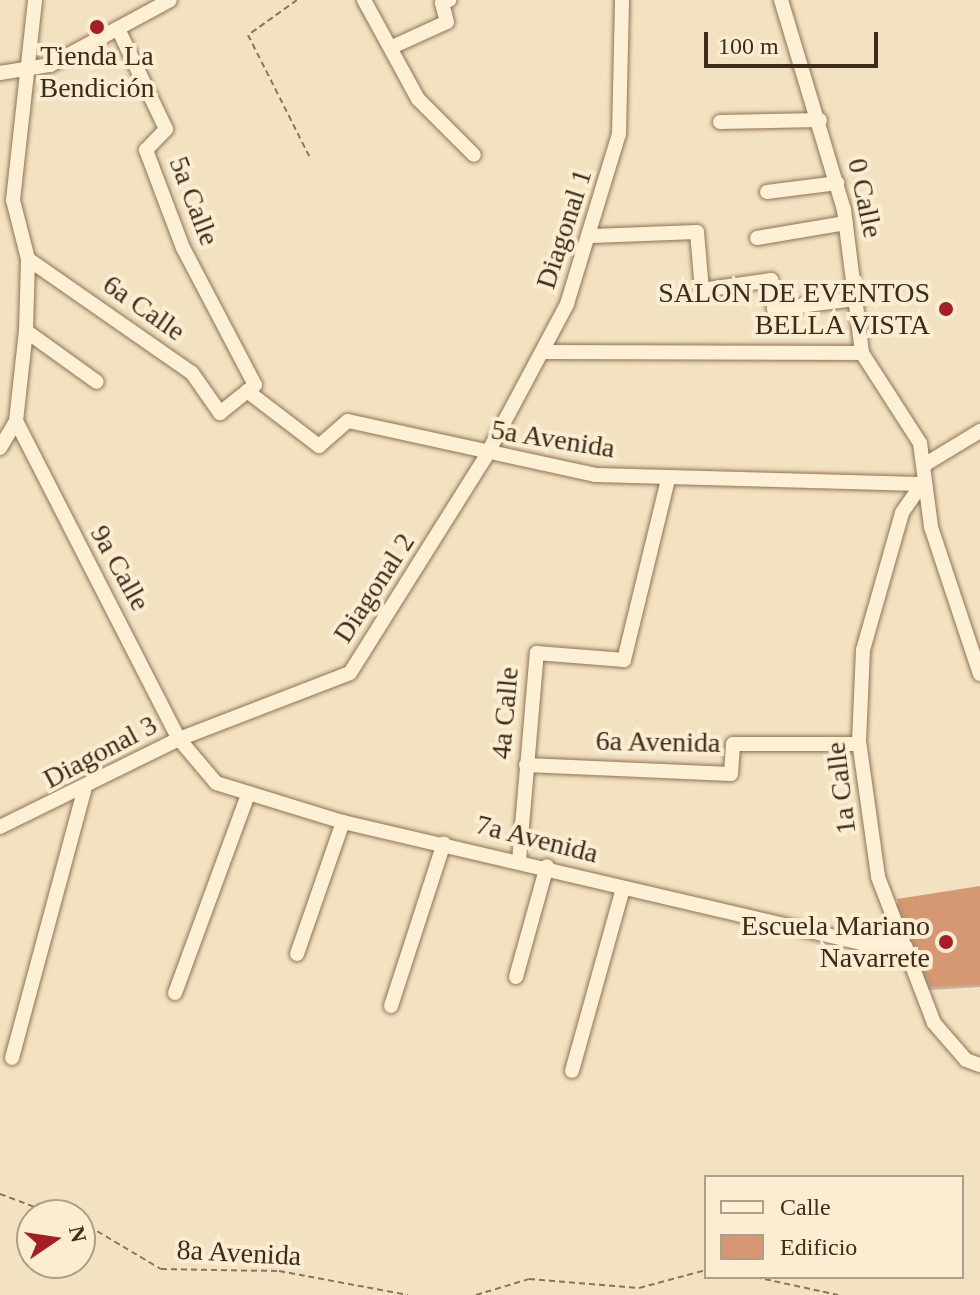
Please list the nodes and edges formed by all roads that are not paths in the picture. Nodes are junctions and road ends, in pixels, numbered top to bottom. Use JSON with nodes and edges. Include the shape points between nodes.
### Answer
{"nodes":[{"id":1,"x":35,"y":0,"type":"edge"},
{"id":2,"x":170,"y":0,"type":"edge"},
{"id":3,"x":364,"y":0,"type":"edge"},
{"id":4,"x":449,"y":0,"type":"edge"},
{"id":5,"x":622,"y":0,"type":"edge"},
{"id":6,"x":781,"y":0,"type":"edge"},
{"id":7,"x":150,"y":5,"type":"edge"},
{"id":8,"x":119,"y":31,"type":"junction"},
{"id":9,"x":392,"y":47,"type":"junction"},
{"id":10,"x":28,"y":72,"type":"junction"},
{"id":11,"x":0,"y":73,"type":"edge"},
{"id":12,"x":820,"y":120,"type":"junction"},
{"id":13,"x":720,"y":122,"type":"dead end"},
{"id":14,"x":474,"y":155,"type":"dead end"},
{"id":15,"x":837,"y":183,"type":"junction"},
{"id":16,"x":767,"y":192,"type":"dead end"},
{"id":17,"x":6,"y":201,"type":"edge"},
{"id":18,"x":846,"y":223,"type":"junction"},
{"id":19,"x":592,"y":236,"type":"junction"},
{"id":20,"x":757,"y":238,"type":"dead end"},
{"id":21,"x":28,"y":259,"type":"junction"},
{"id":22,"x":857,"y":299,"type":"junction"},
{"id":23,"x":26,"y":331,"type":"junction"},
{"id":24,"x":547,"y":352,"type":"junction"},
{"id":25,"x":862,"y":353,"type":"junction"},
{"id":26,"x":97,"y":382,"type":"dead end"},
{"id":27,"x":247,"y":391,"type":"junction"},
{"id":28,"x":16,"y":421,"type":"junction"},
{"id":29,"x":980,"y":431,"type":"edge"},
{"id":30,"x":0,"y":448,"type":"edge"},
{"id":31,"x":486,"y":456,"type":"junction"},
{"id":32,"x":924,"y":465,"type":"junction"},
{"id":33,"x":668,"y":479,"type":"junction"},
{"id":34,"x":922,"y":484,"type":"junction"},
{"id":35,"x":976,"y":649,"type":"edge"},
{"id":36,"x":980,"y":674,"type":"edge"},
{"id":37,"x":179,"y":739,"type":"junction"},
{"id":38,"x":859,"y":744,"type":"junction"},
{"id":39,"x":526,"y":765,"type":"junction"},
{"id":40,"x":84,"y":791,"type":"junction"},
{"id":41,"x":248,"y":795,"type":"junction"},
{"id":42,"x":343,"y":822,"type":"junction"},
{"id":43,"x":0,"y":827,"type":"edge"},
{"id":44,"x":444,"y":843,"type":"junction"},
{"id":45,"x":519,"y":861,"type":"junction"},
{"id":46,"x":547,"y":866,"type":"junction"},
{"id":47,"x":623,"y":888,"type":"junction"},
{"id":48,"x":906,"y":947,"type":"junction"},
{"id":49,"x":297,"y":954,"type":"dead end"},
{"id":50,"x":516,"y":977,"type":"dead end"},
{"id":51,"x":175,"y":993,"type":"dead end"},
{"id":52,"x":391,"y":1006,"type":"dead end"},
{"id":53,"x":12,"y":1058,"type":"dead end"},
{"id":54,"x":980,"y":1065,"type":"edge"},
{"id":55,"x":572,"y":1071,"type":"dead end"}],
"edges":[{"from":1,"to":10,"type":"street"},
{"from":2,"to":7,"type":"street"},
{"from":3,"to":9,"type":"street"},
{"from":4,"to":9,"type":"street","via":[[442,3],[447,22]]},
{"from":5,"to":19,"type":"street","name":"Diagonal 1","via":[[622,119]]},
{"from":6,"to":12,"type":"street","name":"0 Calle"},
{"from":7,"to":8,"type":"street"},
{"from":8,"to":10,"type":"street"},
{"from":8,"to":27,"type":"street","name":"5a Calle","via":[[166,129],[146,150],[201,286],[255,380]]},
{"from":9,"to":14,"type":"street","via":[[424,108]]},
{"from":10,"to":11,"type":"street"},
{"from":10,"to":17,"type":"street"},
{"from":12,"to":13,"type":"street"},
{"from":12,"to":15,"type":"street","name":"0 Calle"},
{"from":15,"to":16,"type":"street"},
{"from":15,"to":18,"type":"street","name":"0 Calle"},
{"from":17,"to":21,"type":"street"},
{"from":18,"to":20,"type":"street"},
{"from":18,"to":22,"type":"street","name":"0 Calle"},
{"from":19,"to":22,"type":"street","via":[[697,232],[702,290],[771,280],[774,309]]},
{"from":19,"to":24,"type":"street","name":"Diagonal 1"},
{"from":21,"to":23,"type":"street"},
{"from":21,"to":27,"type":"street","name":"6a Calle","via":[[192,373],[218,412]]},
{"from":22,"to":25,"type":"street","name":"0 Calle"},
{"from":23,"to":26,"type":"street"},
{"from":23,"to":28,"type":"street"},
{"from":24,"to":25,"type":"street"},
{"from":24,"to":31,"type":"street","name":"Diagonal 1"},
{"from":25,"to":32,"type":"street","name":"0 Calle","via":[[912,424]]},
{"from":27,"to":31,"type":"street","name":"5a Avenida","via":[[319,446],[348,421]]},
{"from":28,"to":30,"type":"street"},
{"from":28,"to":37,"type":"street","name":"9a Calle"},
{"from":29,"to":32,"type":"street"},
{"from":31,"to":33,"type":"street","name":"5a Avenida","via":[[595,475]]},
{"from":31,"to":37,"type":"street","name":"Diagonal 2","via":[[350,673]]},
{"from":32,"to":34,"type":"street","name":"0 Calle"},
{"from":33,"to":34,"type":"street","name":"5a Avenida"},
{"from":33,"to":39,"type":"street","name":"4a Calle","via":[[624,660],[537,653]]},
{"from":34,"to":35,"type":"street","name":"0 Calle"},
{"from":34,"to":38,"type":"street","name":"1a Calle","via":[[902,513],[863,650]]},
{"from":35,"to":36,"type":"street","name":"0 Calle"},
{"from":37,"to":40,"type":"street","name":"Diagonal 3"},
{"from":37,"to":41,"type":"street","name":"7a Avenida","via":[[201,773]]},
{"from":38,"to":39,"type":"street","name":"6a Avenida","via":[[733,744],[731,774]]},
{"from":38,"to":48,"type":"street","name":"1a Calle","via":[[878,877]]},
{"from":39,"to":45,"type":"street","name":"4a Calle"},
{"from":40,"to":43,"type":"street","name":"Diagonal 3"},
{"from":40,"to":53,"type":"street"},
{"from":41,"to":42,"type":"street","name":"7a Avenida"},
{"from":41,"to":51,"type":"street"},
{"from":42,"to":44,"type":"street","name":"7a Avenida"},
{"from":42,"to":49,"type":"street"},
{"from":44,"to":45,"type":"street","name":"7a Avenida"},
{"from":44,"to":52,"type":"street"},
{"from":45,"to":46,"type":"street","name":"7a Avenida"},
{"from":46,"to":47,"type":"street","name":"7a Avenida"},
{"from":46,"to":50,"type":"street"},
{"from":47,"to":48,"type":"street","name":"7a Avenida"},
{"from":47,"to":55,"type":"street"},
{"from":48,"to":54,"type":"street","name":"1a Calle","via":[[934,1023],[966,1060]]}]}
